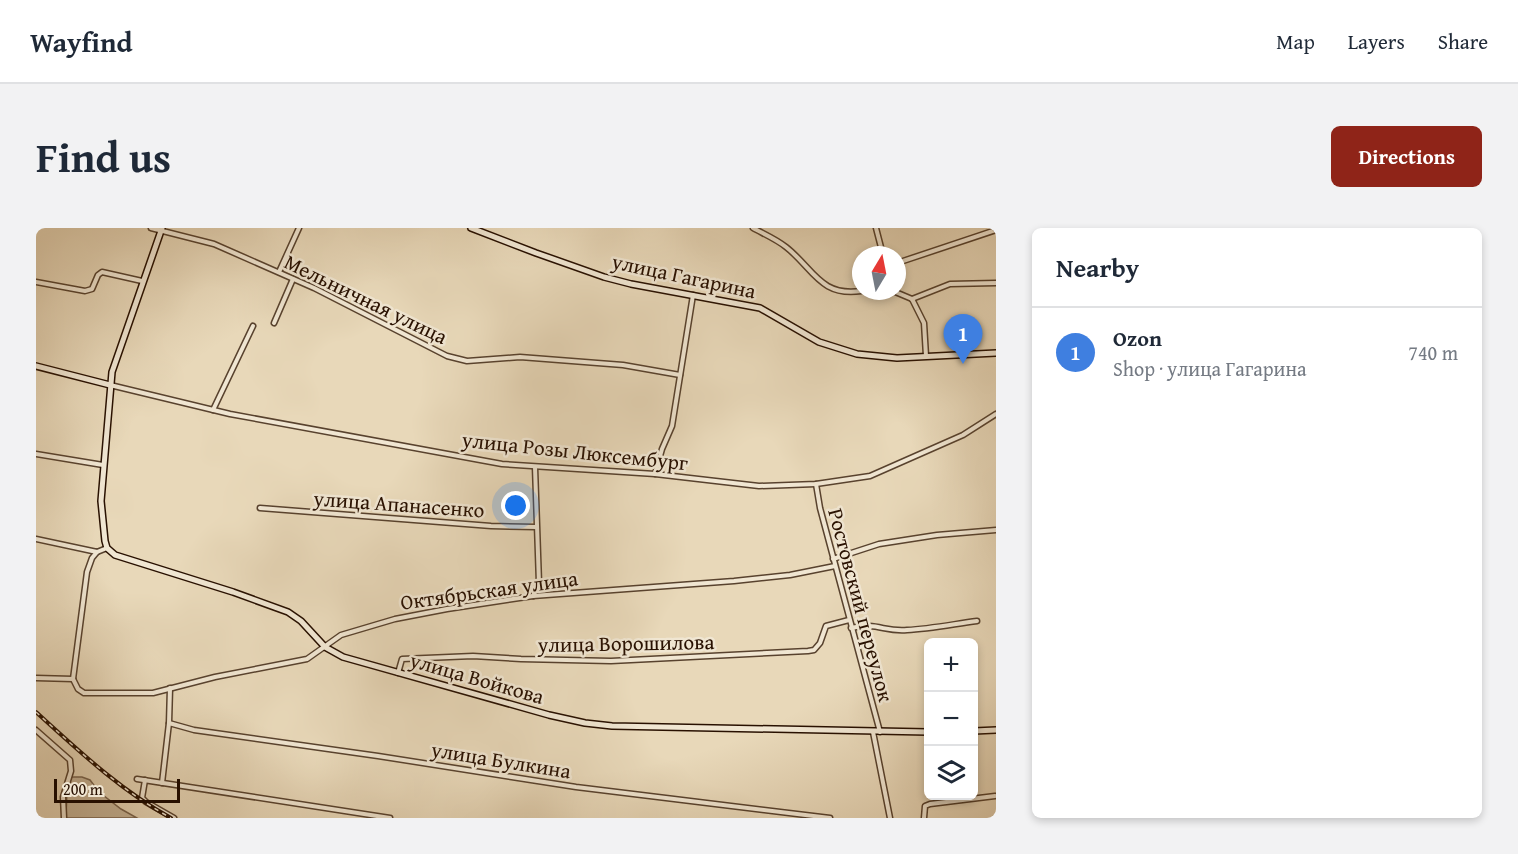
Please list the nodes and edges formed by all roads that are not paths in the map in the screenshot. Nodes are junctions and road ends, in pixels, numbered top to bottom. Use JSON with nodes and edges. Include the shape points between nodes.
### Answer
{"nodes":[{"id":1,"x":151,"y":228,"type":"edge"},
{"id":2,"x":299,"y":228,"type":"edge"},
{"id":3,"x":471,"y":228,"type":"edge"},
{"id":4,"x":753,"y":228,"type":"edge"},
{"id":5,"x":876,"y":228,"type":"edge"},
{"id":6,"x":162,"y":229,"type":"edge"},
{"id":7,"x":996,"y":230,"type":"edge"},
{"id":8,"x":881,"y":246,"type":"edge"},
{"id":9,"x":906,"y":260,"type":"edge"},
{"id":10,"x":279,"y":272,"type":"junction"},
{"id":11,"x":293,"y":279,"type":"junction"},
{"id":12,"x":142,"y":281,"type":"junction"},
{"id":13,"x":36,"y":282,"type":"edge"},
{"id":14,"x":996,"y":283,"type":"edge"},
{"id":15,"x":852,"y":292,"type":"edge"},
{"id":16,"x":693,"y":294,"type":"junction"},
{"id":17,"x":906,"y":296,"type":"edge"},
{"id":18,"x":912,"y":299,"type":"junction"},
{"id":19,"x":274,"y":323,"type":"dead end"},
{"id":20,"x":253,"y":326,"type":"dead end"},
{"id":21,"x":996,"y":353,"type":"edge"},
{"id":22,"x":926,"y":356,"type":"junction"},
{"id":23,"x":36,"y":366,"type":"edge"},
{"id":24,"x":680,"y":375,"type":"junction"},
{"id":25,"x":110,"y":386,"type":"junction"},
{"id":26,"x":213,"y":410,"type":"junction"},
{"id":27,"x":996,"y":414,"type":"edge"},
{"id":28,"x":36,"y":454,"type":"edge"},
{"id":29,"x":103,"y":465,"type":"junction"},
{"id":30,"x":535,"y":467,"type":"junction"},
{"id":31,"x":655,"y":474,"type":"junction"},
{"id":32,"x":816,"y":484,"type":"junction"},
{"id":33,"x":260,"y":508,"type":"dead end"},
{"id":34,"x":536,"y":527,"type":"junction"},
{"id":35,"x":996,"y":530,"type":"edge"},
{"id":36,"x":36,"y":538,"type":"edge"},
{"id":37,"x":107,"y":548,"type":"junction"},
{"id":38,"x":97,"y":552,"type":"junction"},
{"id":39,"x":833,"y":559,"type":"junction"},
{"id":40,"x":835,"y":566,"type":"junction"},
{"id":41,"x":533,"y":596,"type":"junction"},
{"id":42,"x":849,"y":620,"type":"junction"},
{"id":43,"x":977,"y":621,"type":"dead end"},
{"id":44,"x":851,"y":628,"type":"junction"},
{"id":45,"x":325,"y":647,"type":"junction"},
{"id":46,"x":399,"y":673,"type":"junction"},
{"id":47,"x":36,"y":678,"type":"edge"},
{"id":48,"x":73,"y":679,"type":"junction"},
{"id":49,"x":170,"y":688,"type":"junction"},
{"id":50,"x":169,"y":723,"type":"junction"},
{"id":51,"x":36,"y":730,"type":"edge"},
{"id":52,"x":996,"y":730,"type":"edge"},
{"id":53,"x":978,"y":731,"type":"edge"},
{"id":54,"x":876,"y":732,"type":"junction"},
{"id":55,"x":924,"y":732,"type":"edge"},
{"id":56,"x":137,"y":779,"type":"dead end"},
{"id":57,"x":145,"y":780,"type":"junction"},
{"id":58,"x":162,"y":783,"type":"junction"},
{"id":59,"x":995,"y":796,"type":"edge"},
{"id":60,"x":64,"y":818,"type":"edge"},
{"id":61,"x":174,"y":818,"type":"edge"},
{"id":62,"x":390,"y":818,"type":"edge"},
{"id":63,"x":831,"y":818,"type":"edge"},
{"id":64,"x":890,"y":818,"type":"edge"},
{"id":65,"x":924,"y":818,"type":"edge"}],
"edges":[{"from":1,"to":6,"type":"street","name":"Мельничная улица"},
{"from":2,"to":10,"type":"street"},
{"from":3,"to":16,"type":"main road","name":"улица Гагарина","via":[[604,277]]},
{"from":4,"to":15,"type":"street","via":[[786,247],[828,288]]},
{"from":5,"to":8,"type":"street"},
{"from":6,"to":10,"type":"street","name":"Мельничная улица","via":[[214,244]]},
{"from":6,"to":12,"type":"main road"},
{"from":7,"to":9,"type":"street"},
{"from":10,"to":11,"type":"street","name":"Мельничная улица"},
{"from":11,"to":19,"type":"street"},
{"from":11,"to":24,"type":"street","name":"Мельничная улица","via":[[447,357],[467,361],[499,357],[623,365]]},
{"from":12,"to":13,"type":"street","via":[[102,272],[92,289],[85,291]]},
{"from":12,"to":25,"type":"main road"},
{"from":14,"to":18,"type":"street","via":[[950,284]]},
{"from":16,"to":22,"type":"main road","name":"улица Гагарина","via":[[760,308],[812,338],[857,354]]},
{"from":16,"to":24,"type":"street"},
{"from":17,"to":18,"type":"street"},
{"from":18,"to":22,"type":"street","via":[[924,322]]},
{"from":20,"to":26,"type":"street"},
{"from":21,"to":22,"type":"main road","name":"улица Гагарина"},
{"from":23,"to":25,"type":"main road","name":"улица Розы Люксембург"},
{"from":24,"to":31,"type":"street","via":[[672,426]]},
{"from":25,"to":26,"type":"street","name":"улица Розы Люксембург"},
{"from":25,"to":29,"type":"main road"},
{"from":26,"to":30,"type":"street","name":"улица Розы Люксембург","via":[[420,450]]},
{"from":27,"to":32,"type":"street","name":"улица Розы Люксембург","via":[[963,435],[870,476]]},
{"from":28,"to":29,"type":"street"},
{"from":29,"to":37,"type":"main road","via":[[101,501]]},
{"from":30,"to":31,"type":"street","name":"улица Розы Люксембург"},
{"from":30,"to":34,"type":"street"},
{"from":31,"to":32,"type":"street","name":"улица Розы Люксембург","via":[[759,486]]},
{"from":32,"to":39,"type":"street","name":"Ростовский переулок"},
{"from":33,"to":34,"type":"street","name":"улица Апанасенко"},
{"from":34,"to":41,"type":"street","via":[[539,583]]},
{"from":35,"to":39,"type":"street","via":[[879,544]]},
{"from":36,"to":38,"type":"street"},
{"from":37,"to":38,"type":"street"},
{"from":37,"to":45,"type":"main road","via":[[116,555],[288,612]]},
{"from":38,"to":48,"type":"street","via":[[87,572]]},
{"from":39,"to":40,"type":"street","name":"Ростовский переулок"},
{"from":40,"to":41,"type":"street","name":"Октябрьская улица","via":[[734,581]]},
{"from":40,"to":42,"type":"street","name":"Ростовский переулок"},
{"from":41,"to":45,"type":"street","name":"Октябрьская улица","via":[[395,619],[341,635]]},
{"from":42,"to":44,"type":"street","name":"Ростовский переулок"},
{"from":42,"to":46,"type":"street","name":"улица Ворошилова","via":[[825,626],[820,643],[808,651],[611,661],[473,656],[402,659]]},
{"from":43,"to":44,"type":"street","via":[[905,631],[877,625]]},
{"from":44,"to":54,"type":"street","name":"Ростовский переулок"},
{"from":45,"to":46,"type":"main road","name":"улица Войкова","via":[[344,657]]},
{"from":45,"to":49,"type":"street","via":[[307,659]]},
{"from":46,"to":54,"type":"main road","name":"улица Войкова","via":[[585,723]]},
{"from":47,"to":48,"type":"street"},
{"from":48,"to":49,"type":"street","via":[[84,693],[153,693]]},
{"from":49,"to":50,"type":"street"},
{"from":50,"to":58,"type":"street"},
{"from":50,"to":63,"type":"street","name":"улица Булкина","via":[[576,788]]},
{"from":51,"to":60,"type":"street","via":[[70,760],[71,771],[63,796]]},
{"from":52,"to":53,"type":"main road"},
{"from":54,"to":55,"type":"main road","name":"улица Войкова"},
{"from":54,"to":64,"type":"street","name":"Ростовский переулок"},
{"from":56,"to":57,"type":"street"},
{"from":57,"to":58,"type":"street"},
{"from":57,"to":61,"type":"street","via":[[142,798]]},
{"from":58,"to":62,"type":"street"},
{"from":59,"to":65,"type":"street","via":[[930,804],[925,806]]}]}
